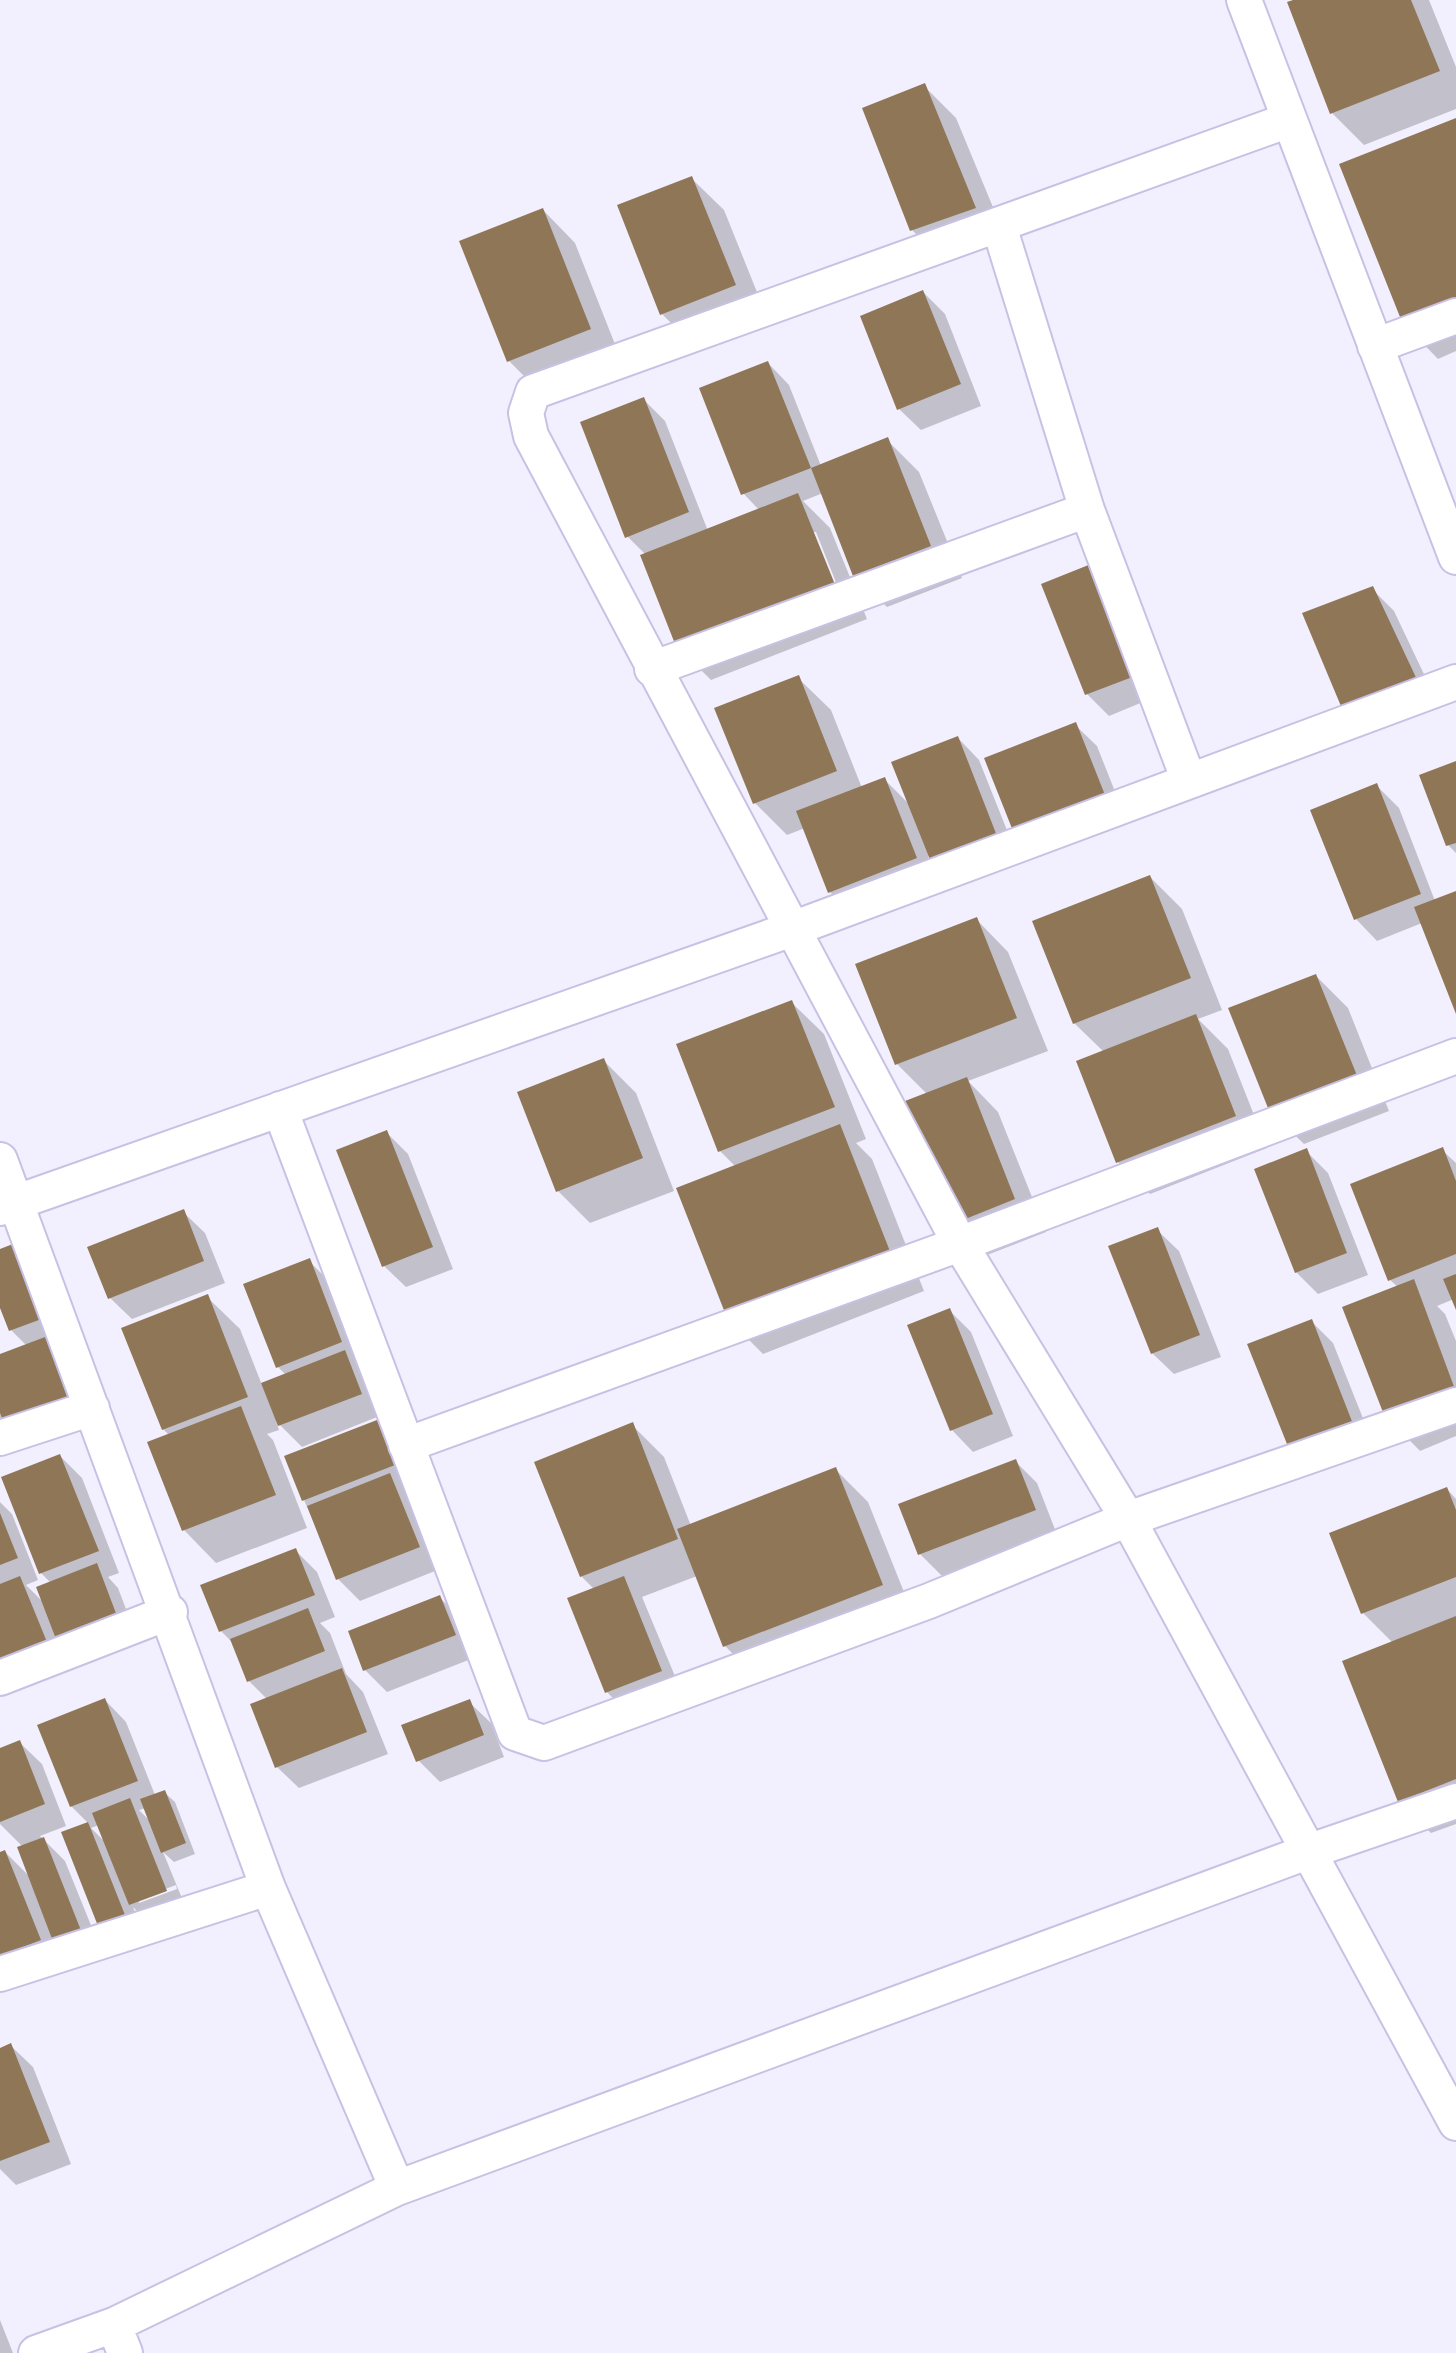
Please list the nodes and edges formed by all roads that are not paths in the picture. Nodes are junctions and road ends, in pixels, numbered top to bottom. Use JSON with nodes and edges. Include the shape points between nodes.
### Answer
{"nodes":[{"id":1,"x":1244,"y":0,"type":"edge"},
{"id":2,"x":1289,"y":120,"type":"junction"},
{"id":3,"x":999,"y":226,"type":"junction"},
{"id":4,"x":1456,"y":316,"type":"edge"},
{"id":5,"x":1375,"y":346,"type":"junction"},
{"id":6,"x":1087,"y":510,"type":"junction"},
{"id":7,"x":1456,"y":557,"type":"edge"},
{"id":8,"x":652,"y":669,"type":"junction"},
{"id":9,"x":1456,"y":682,"type":"edge"},
{"id":10,"x":1189,"y":781,"type":"junction"},
{"id":11,"x":795,"y":928,"type":"junction"},
{"id":12,"x":1456,"y":1056,"type":"edge"},
{"id":13,"x":280,"y":1109,"type":"junction"},
{"id":14,"x":0,"y":1160,"type":"edge"},
{"id":15,"x":8,"y":1205,"type":"edge"},
{"id":16,"x":960,"y":1244,"type":"junction"},
{"id":17,"x":1456,"y":1405,"type":"edge"},
{"id":18,"x":92,"y":1408,"type":"junction"},
{"id":19,"x":0,"y":1438,"type":"edge"},
{"id":20,"x":406,"y":1445,"type":"junction"},
{"id":21,"x":1128,"y":1519,"type":"junction"},
{"id":22,"x":170,"y":1612,"type":"junction"},
{"id":23,"x":0,"y":1678,"type":"edge"},
{"id":24,"x":1456,"y":1801,"type":"edge"},
{"id":25,"x":1310,"y":1851,"type":"junction"},
{"id":26,"x":268,"y":1888,"type":"junction"},
{"id":27,"x":0,"y":1974,"type":"edge"},
{"id":28,"x":1456,"y":2123,"type":"edge"},
{"id":29,"x":397,"y":2188,"type":"junction"},
{"id":30,"x":120,"y":2339,"type":"edge"},
{"id":31,"x":36,"y":2353,"type":"edge"}],
"edges":[{"from":1,"to":2,"type":"street"},
{"from":2,"to":3,"type":"street"},
{"from":2,"to":5,"type":"street"},
{"from":3,"to":6,"type":"street"},
{"from":3,"to":8,"type":"street","via":[[533,392],[526,413],[531,436]]},
{"from":4,"to":5,"type":"street"},
{"from":5,"to":7,"type":"street"},
{"from":6,"to":8,"type":"street"},
{"from":6,"to":10,"type":"street"},
{"from":8,"to":11,"type":"street"},
{"from":9,"to":10,"type":"street"},
{"from":10,"to":11,"type":"street"},
{"from":11,"to":13,"type":"street"},
{"from":11,"to":16,"type":"street"},
{"from":12,"to":16,"type":"street"},
{"from":13,"to":15,"type":"street"},
{"from":13,"to":20,"type":"street"},
{"from":14,"to":15,"type":"street"},
{"from":15,"to":18,"type":"street"},
{"from":16,"to":20,"type":"street"},
{"from":16,"to":21,"type":"street"},
{"from":17,"to":21,"type":"street"},
{"from":18,"to":19,"type":"street"},
{"from":18,"to":22,"type":"street"},
{"from":20,"to":21,"type":"street","via":[[515,1733],[544,1743],[929,1601]]},
{"from":21,"to":25,"type":"street"},
{"from":22,"to":23,"type":"street"},
{"from":22,"to":26,"type":"street"},
{"from":24,"to":25,"type":"street"},
{"from":25,"to":28,"type":"street"},
{"from":25,"to":29,"type":"street"},
{"from":26,"to":27,"type":"street"},
{"from":26,"to":29,"type":"street"},
{"from":29,"to":30,"type":"street"},
{"from":30,"to":31,"type":"street"}]}
